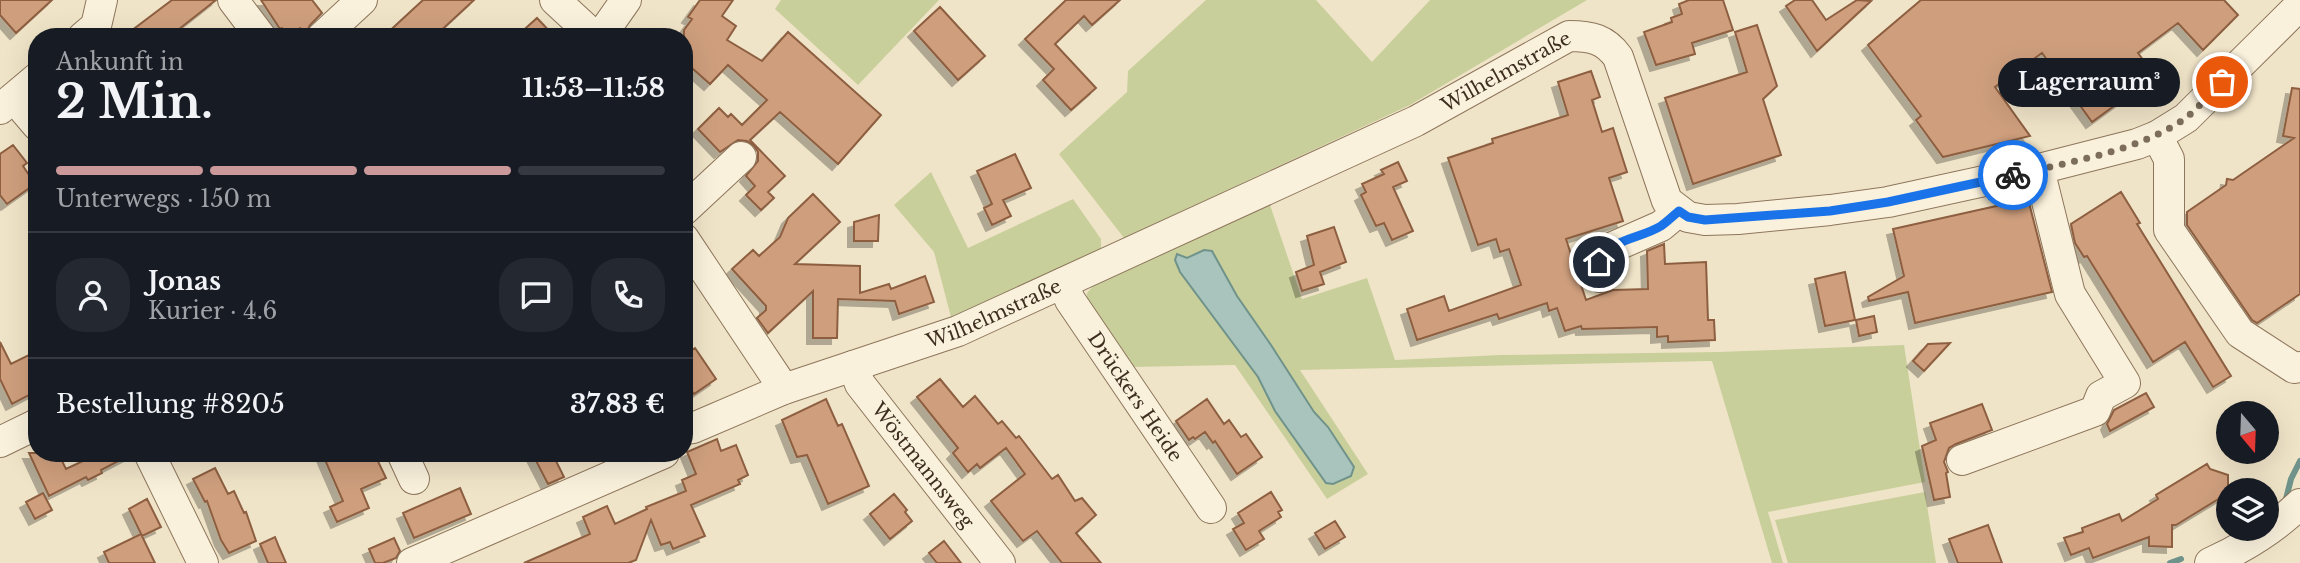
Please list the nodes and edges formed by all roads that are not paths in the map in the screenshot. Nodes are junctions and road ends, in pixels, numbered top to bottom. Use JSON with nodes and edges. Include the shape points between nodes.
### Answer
{"nodes":[{"id":1,"x":102,"y":0,"type":"edge"},
{"id":2,"x":233,"y":0,"type":"edge"},
{"id":3,"x":362,"y":0,"type":"edge"},
{"id":4,"x":555,"y":0,"type":"edge"},
{"id":5,"x":626,"y":0,"type":"edge"},
{"id":6,"x":2300,"y":5,"type":"edge"},
{"id":7,"x":94,"y":28,"type":"edge"},
{"id":8,"x":254,"y":28,"type":"edge"},
{"id":9,"x":332,"y":28,"type":"edge"},
{"id":10,"x":587,"y":28,"type":"edge"},
{"id":11,"x":604,"y":28,"type":"edge"},
{"id":12,"x":28,"y":86,"type":"edge"},
{"id":13,"x":7,"y":104,"type":"edge"},
{"id":14,"x":28,"y":119,"type":"edge"},
{"id":15,"x":2157,"y":136,"type":"junction"},
{"id":16,"x":741,"y":157,"type":"dead end"},
{"id":17,"x":2039,"y":169,"type":"junction"},
{"id":18,"x":693,"y":202,"type":"edge"},
{"id":19,"x":1679,"y":211,"type":"junction"},
{"id":20,"x":693,"y":252,"type":"edge"},
{"id":21,"x":1600,"y":277,"type":"dead end"},
{"id":22,"x":1063,"y":283,"type":"junction"},
{"id":23,"x":853,"y":366,"type":"junction"},
{"id":24,"x":2300,"y":367,"type":"edge"},
{"id":25,"x":784,"y":389,"type":"junction"},
{"id":26,"x":28,"y":428,"type":"edge"},
{"id":27,"x":693,"y":428,"type":"edge"},
{"id":28,"x":0,"y":442,"type":"edge"},
{"id":29,"x":1962,"y":460,"type":"dead end"},
{"id":30,"x":153,"y":462,"type":"edge"},
{"id":31,"x":643,"y":462,"type":"edge"},
{"id":32,"x":2300,"y":504,"type":"edge"},
{"id":33,"x":1211,"y":508,"type":"dead end"},
{"id":34,"x":203,"y":563,"type":"edge"},
{"id":35,"x":412,"y":563,"type":"edge"},
{"id":36,"x":1000,"y":563,"type":"edge"},
{"id":37,"x":2210,"y":563,"type":"edge"}],
"edges":[{"from":1,"to":7,"type":"street"},
{"from":2,"to":8,"type":"street"},
{"from":3,"to":9,"type":"street"},
{"from":4,"to":10,"type":"street"},
{"from":5,"to":11,"type":"street"},
{"from":6,"to":15,"type":"street","via":[[2186,118]]},
{"from":12,"to":13,"type":"street"},
{"from":13,"to":14,"type":"street"},
{"from":15,"to":17,"type":"street"},
{"from":15,"to":24,"type":"street","via":[[2169,159],[2169,230],[2240,333],[2294,368]]},
{"from":16,"to":18,"type":"street"},
{"from":17,"to":19,"type":"street","via":[[1830,211],[1705,220]]},
{"from":17,"to":29,"type":"street","via":[[2070,294],[2126,383],[2101,396],[2095,411]]},
{"from":19,"to":21,"type":"street","via":[[1661,226],[1604,251]]},
{"from":19,"to":22,"type":"street","name":"Wilhelmstraße","via":[[1667,201],[1618,57],[1602,41],[1569,36],[1416,121]]},
{"from":20,"to":25,"type":"street"},
{"from":22,"to":23,"type":"street","name":"Wilhelmstraße","via":[[958,331]]},
{"from":22,"to":33,"type":"street","name":"Drückers Heide"},
{"from":23,"to":25,"type":"street","name":"Wilhelmstraße"},
{"from":23,"to":36,"type":"street","name":"Wöstmannsweg","via":[[860,384]]},
{"from":25,"to":27,"type":"street","name":"Wilhelmstraße"},
{"from":26,"to":28,"type":"street"},
{"from":30,"to":34,"type":"street"},
{"from":31,"to":35,"type":"street"},
{"from":32,"to":37,"type":"street","via":[[2256,539]]}]}
